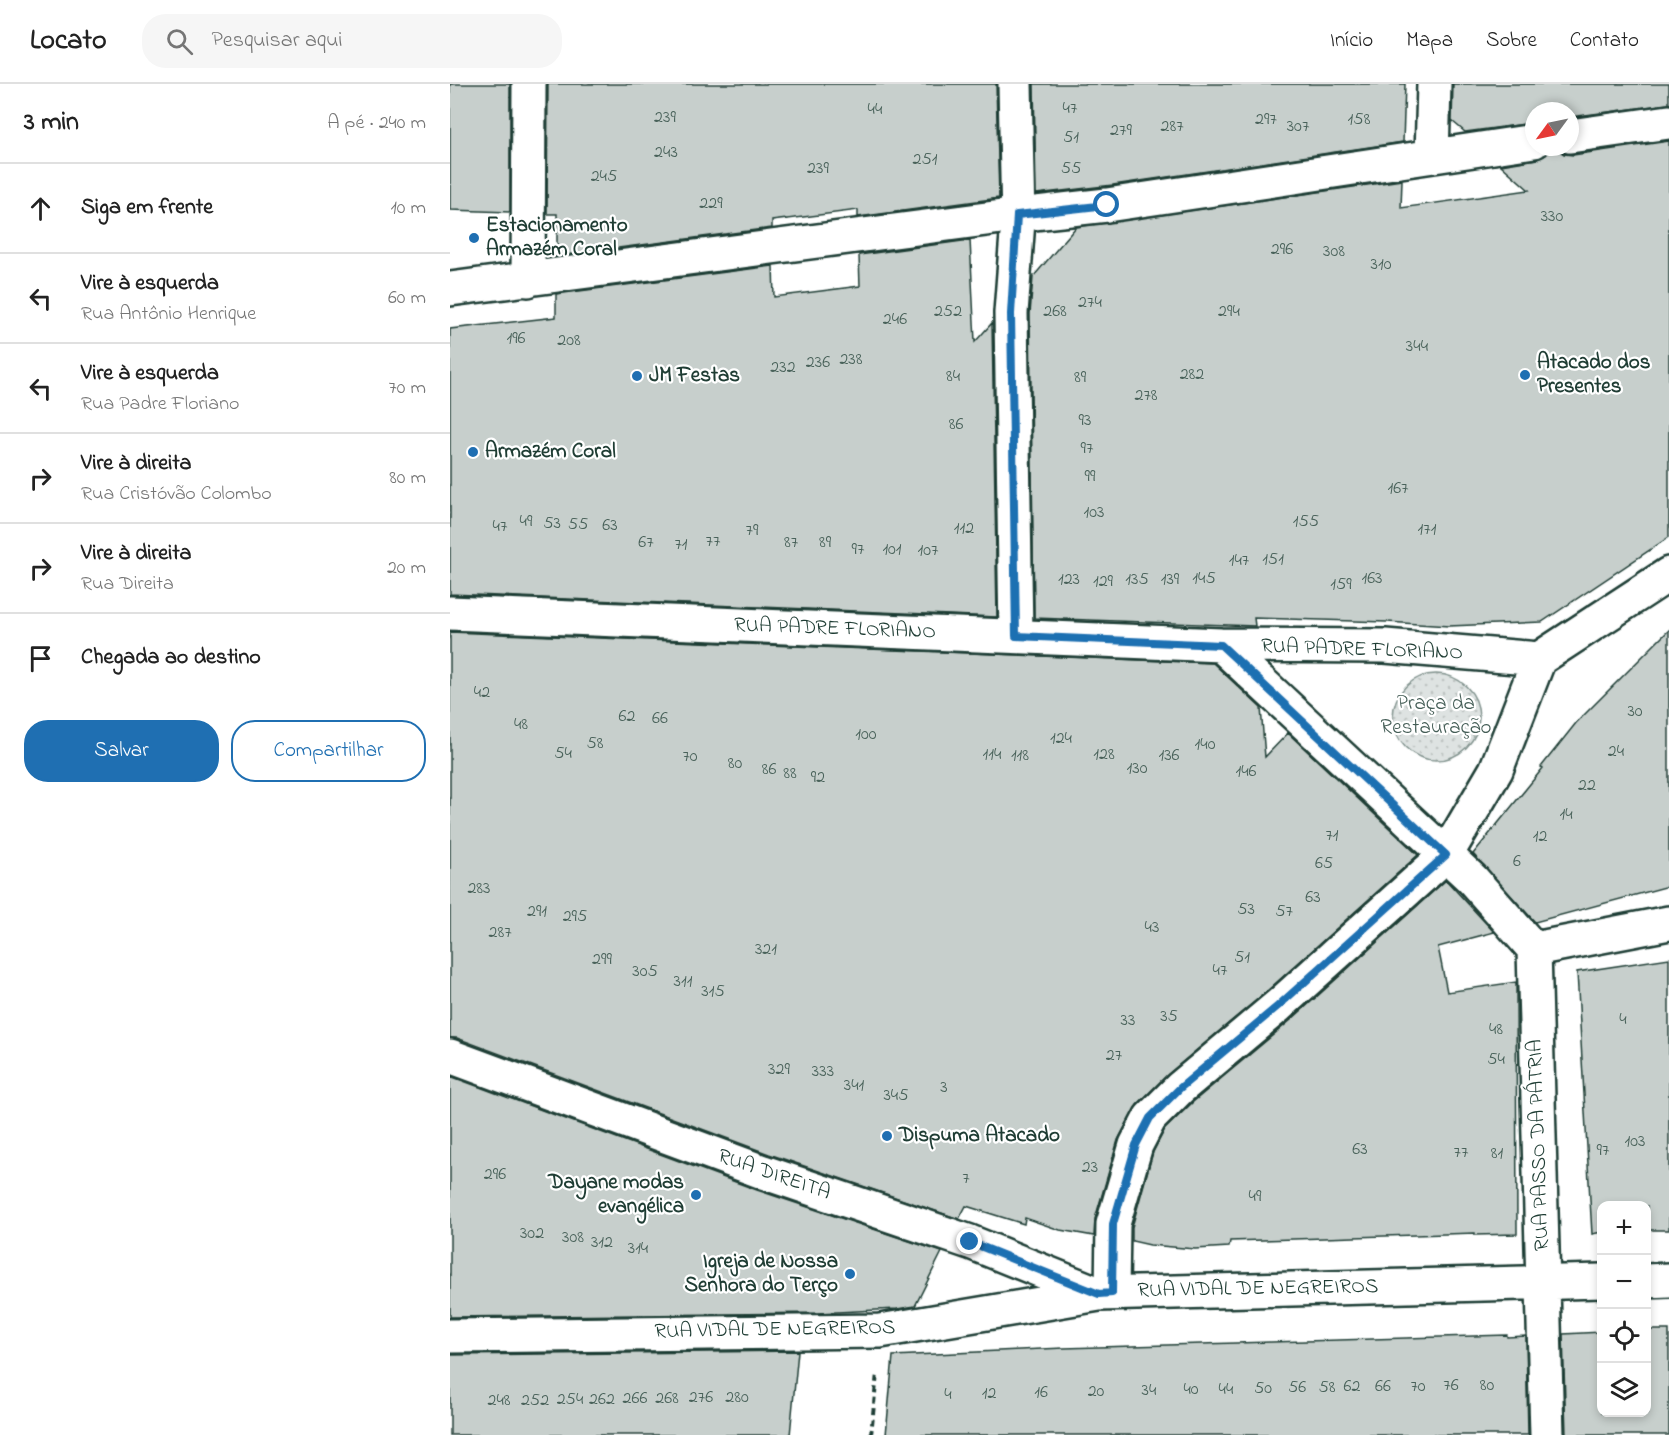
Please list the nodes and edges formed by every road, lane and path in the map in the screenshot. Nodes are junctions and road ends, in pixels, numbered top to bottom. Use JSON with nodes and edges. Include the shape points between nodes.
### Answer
{"nodes":[{"id":1,"x":529,"y":84,"type":"edge"},
{"id":2,"x":1016,"y":84,"type":"edge"},
{"id":3,"x":1434,"y":84,"type":"edge"},
{"id":4,"x":1669,"y":122,"type":"edge"},
{"id":5,"x":1579,"y":135,"type":"edge"},
{"id":6,"x":1525,"y":142,"type":"edge"},
{"id":7,"x":1432,"y":156,"type":"junction"},
{"id":8,"x":1017,"y":215,"type":"junction"},
{"id":9,"x":528,"y":280,"type":"junction"},
{"id":10,"x":450,"y":289,"type":"edge"},
{"id":11,"x":1669,"y":574,"type":"edge"},
{"id":12,"x":450,"y":613,"type":"edge"},
{"id":13,"x":1016,"y":636,"type":"junction"},
{"id":14,"x":1221,"y":645,"type":"junction"},
{"id":15,"x":1539,"y":659,"type":"junction"},
{"id":16,"x":1446,"y":855,"type":"junction"},
{"id":17,"x":1669,"y":922,"type":"edge"},
{"id":18,"x":1534,"y":949,"type":"junction"},
{"id":19,"x":450,"y":1056,"type":"edge"},
{"id":20,"x":1669,"y":1280,"type":"edge"},
{"id":21,"x":1597,"y":1281,"type":"edge"},
{"id":22,"x":1651,"y":1281,"type":"edge"},
{"id":23,"x":1543,"y":1282,"type":"junction"},
{"id":24,"x":1106,"y":1293,"type":"junction"},
{"id":25,"x":880,"y":1331,"type":"junction"},
{"id":26,"x":450,"y":1336,"type":"edge"},
{"id":27,"x":871,"y":1435,"type":"edge"},
{"id":28,"x":1547,"y":1435,"type":"edge"}],
"edges":[{"from":1,"to":9,"type":"street"},
{"from":2,"to":8,"type":"street"},
{"from":3,"to":7,"type":"street"},
{"from":4,"to":5,"type":"street"},
{"from":6,"to":7,"type":"street"},
{"from":7,"to":8,"type":"street"},
{"from":8,"to":9,"type":"street"},
{"from":8,"to":13,"type":"street","via":[[1011,314]]},
{"from":9,"to":10,"type":"street"},
{"from":11,"to":15,"type":"street"},
{"from":12,"to":13,"type":"street","name":"RUA PADRE FLORIANO"},
{"from":13,"to":14,"type":"street","name":"RUA PADRE FLORIANO"},
{"from":14,"to":15,"type":"street","name":"RUA PADRE FLORIANO","via":[[1385,646]]},
{"from":14,"to":16,"type":"street","name":"RUA PADRE FLORIANO"},
{"from":15,"to":16,"type":"street","via":[[1496,770]]},
{"from":16,"to":18,"type":"street","name":"RUA PADRE FLORIANO"},
{"from":16,"to":24,"type":"street","via":[[1150,1118],[1136,1145],[1113,1224]]},
{"from":17,"to":18,"type":"street"},
{"from":18,"to":23,"type":"street","name":"RUA PASSO DA PÁTRIA"},
{"from":19,"to":24,"type":"street","name":"RUA DIREITA"},
{"from":20,"to":22,"type":"street"},
{"from":21,"to":23,"type":"street","name":"RUA VIDAL DE NEGREIROS"},
{"from":23,"to":24,"type":"street","name":"RUA VIDAL DE NEGREIROS"},
{"from":23,"to":28,"type":"street","name":"RUA PASSO DA PÁTRIA"},
{"from":24,"to":25,"type":"street","name":"RUA VIDAL DE NEGREIROS"},
{"from":25,"to":26,"type":"street","name":"RUA VIDAL DE NEGREIROS"},
{"from":25,"to":27,"type":"path"}]}
